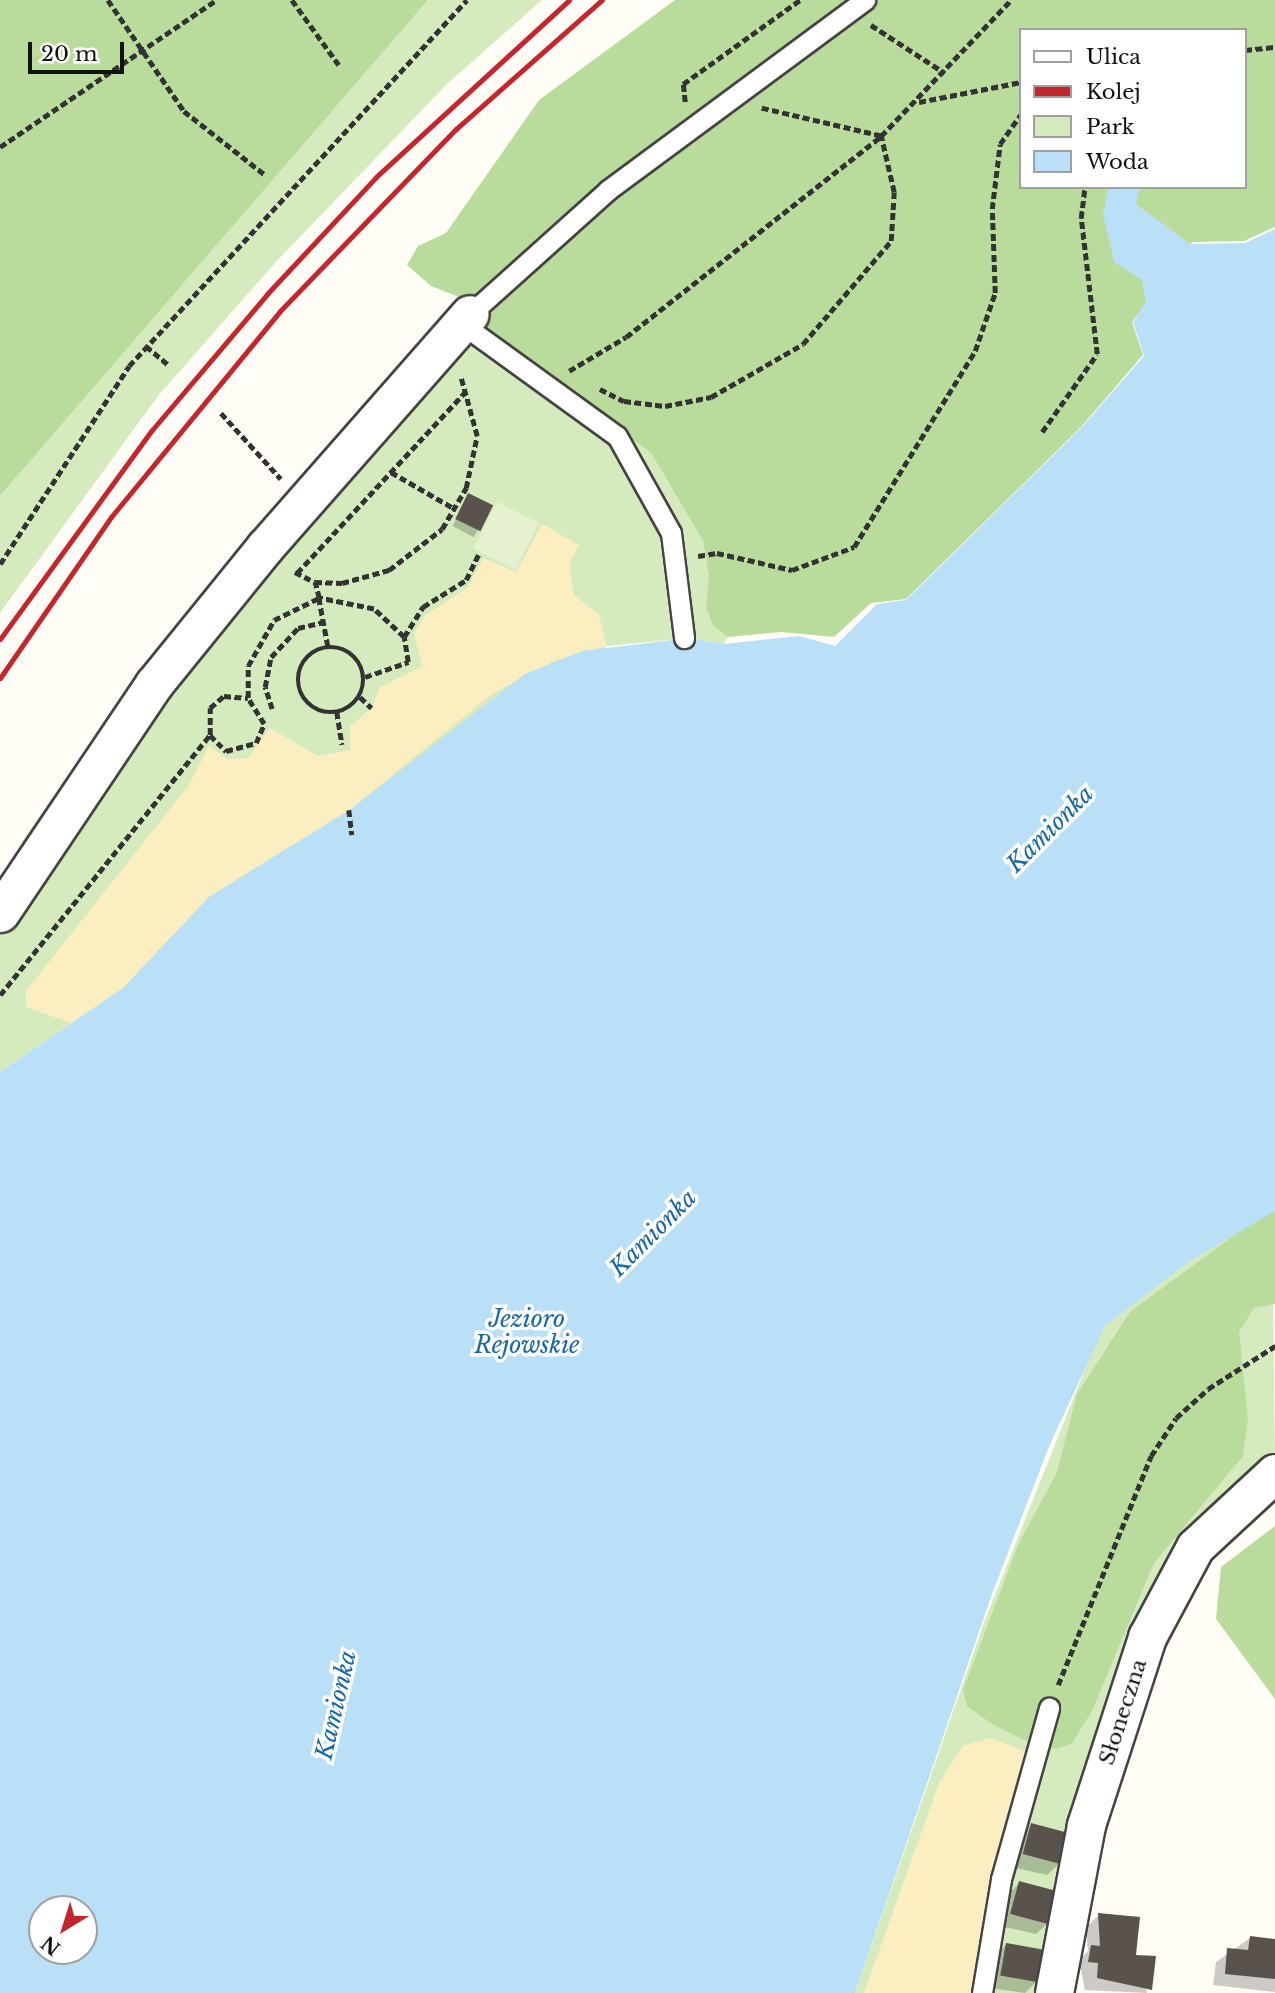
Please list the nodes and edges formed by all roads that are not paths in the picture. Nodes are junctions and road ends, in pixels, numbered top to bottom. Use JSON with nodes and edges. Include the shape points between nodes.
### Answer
{"nodes":[{"id":1,"x":857,"y":6,"type":"edge"},
{"id":2,"x":466,"y":319,"type":"junction"},
{"id":3,"x":684,"y":638,"type":"dead end"},
{"id":4,"x":0,"y":913,"type":"edge"},
{"id":5,"x":1275,"y":1473,"type":"edge"},
{"id":6,"x":1049,"y":1709,"type":"road end"},
{"id":7,"x":982,"y":1993,"type":"edge"},
{"id":8,"x":1054,"y":1993,"type":"edge"}],
"edges":[{"from":1,"to":2,"type":"lane","via":[[608,190]]},
{"from":2,"to":3,"type":"lane","via":[[617,436],[671,533]]},
{"from":2,"to":4,"type":"street","via":[[265,547],[154,684]]},
{"from":5,"to":8,"type":"street","name":"Słoneczna","via":[[1195,1547],[1147,1637],[1086,1825]]},
{"from":6,"to":7,"type":"lane","via":[[1001,1879]]}]}
